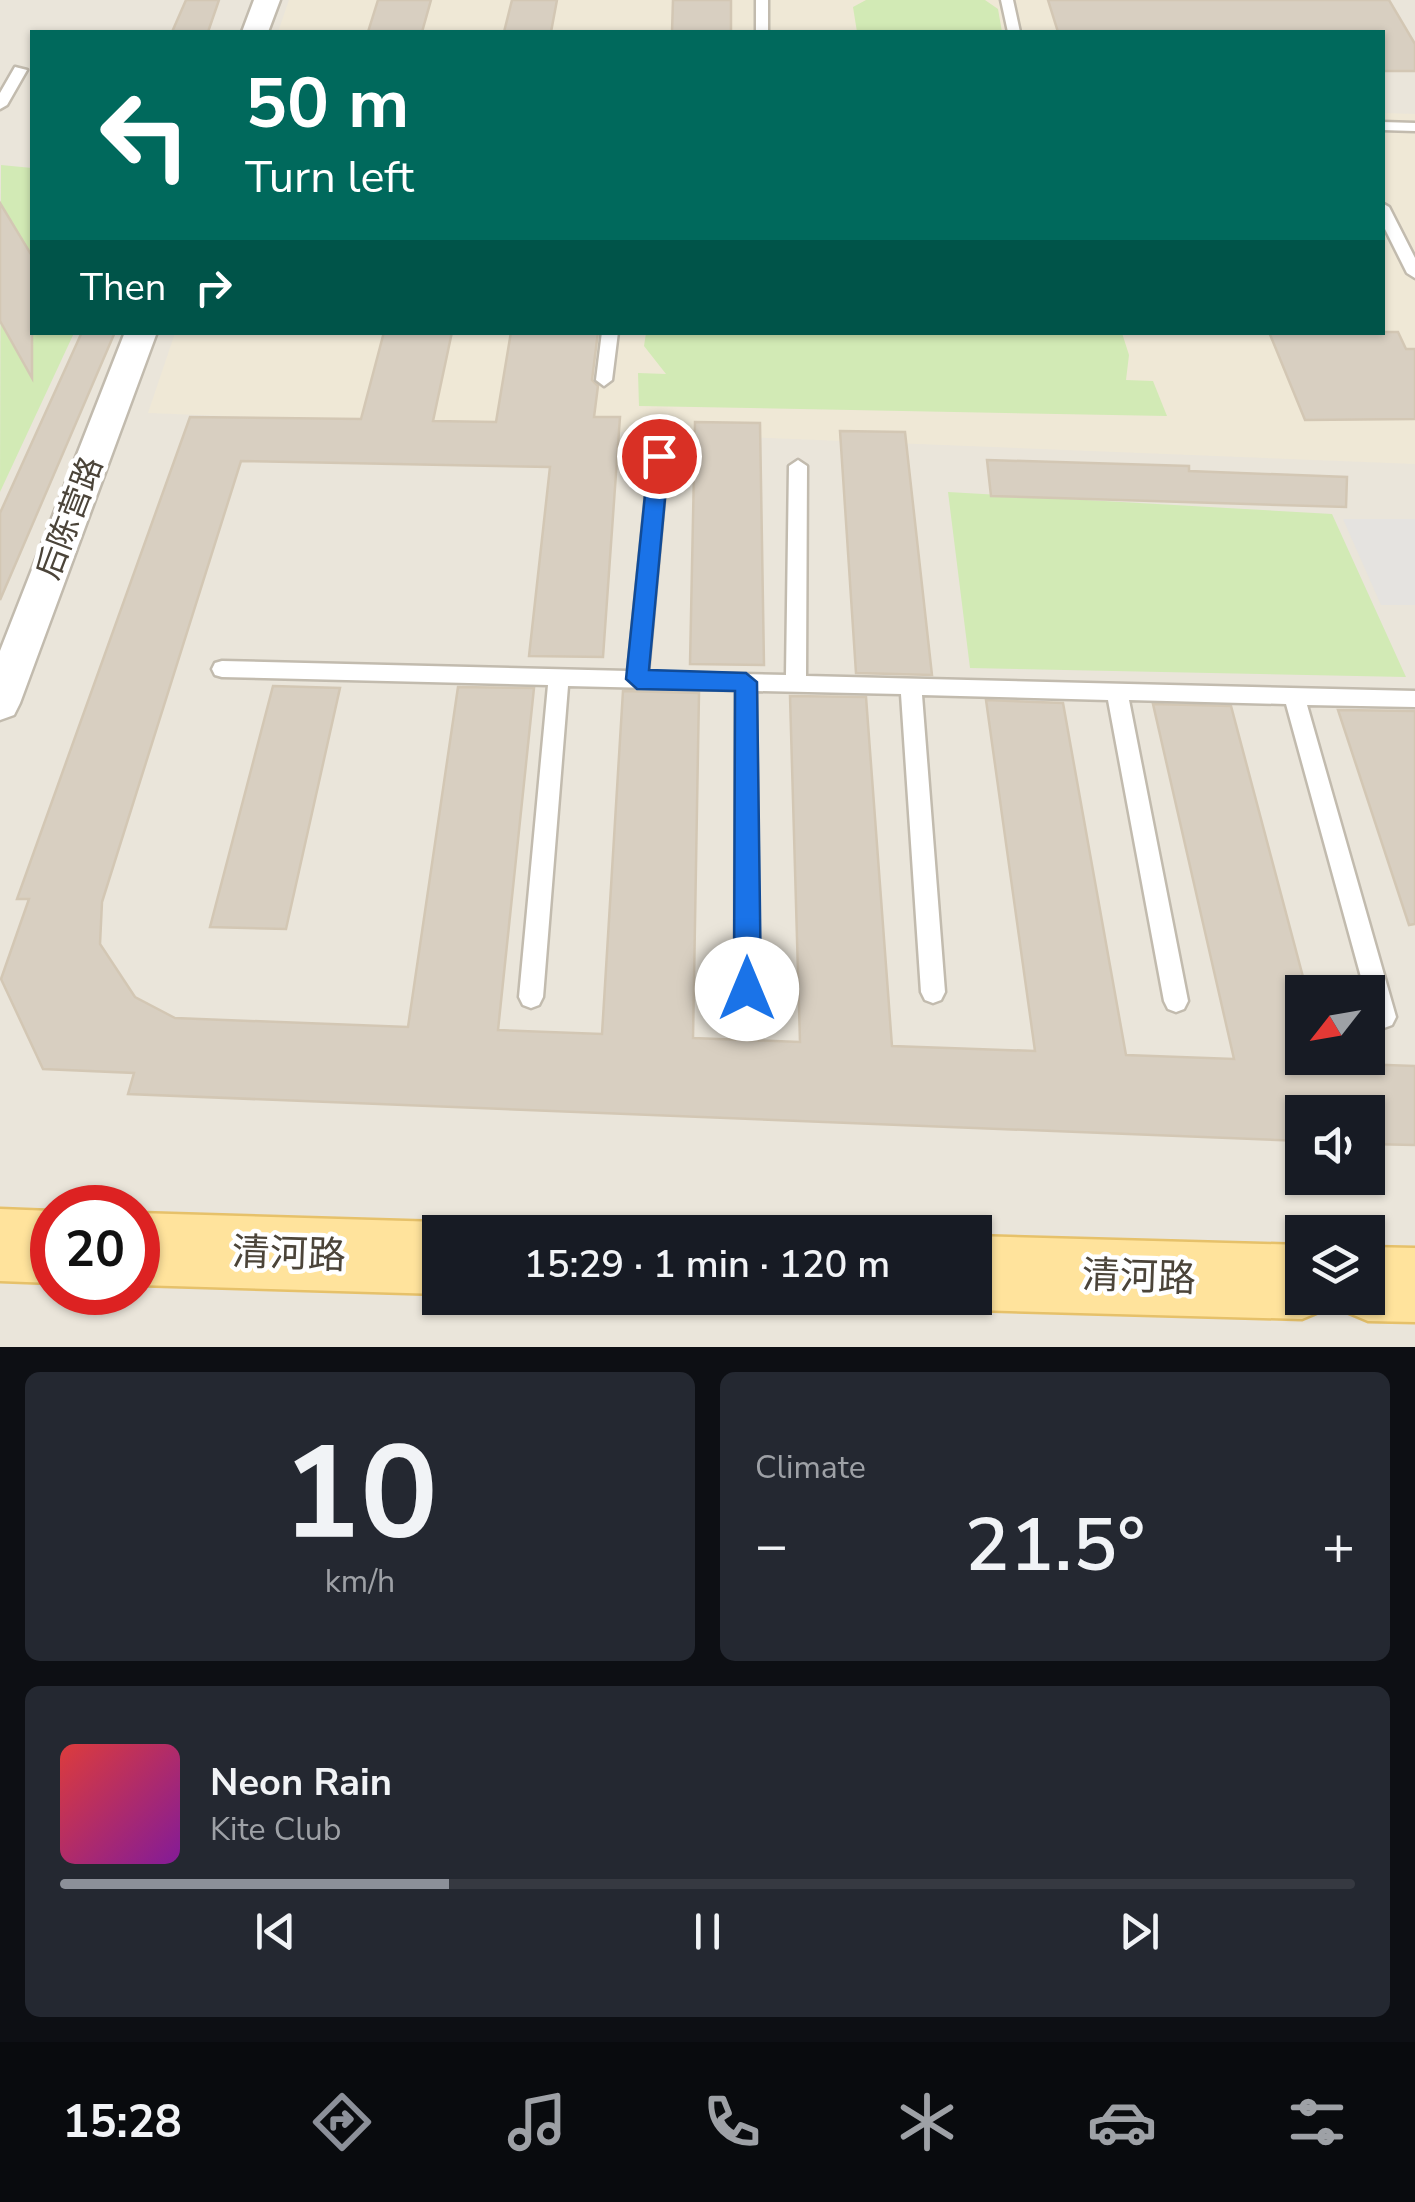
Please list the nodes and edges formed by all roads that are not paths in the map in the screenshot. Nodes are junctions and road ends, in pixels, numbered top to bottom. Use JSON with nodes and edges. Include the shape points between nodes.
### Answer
{"nodes":[{"id":1,"x":267,"y":0,"type":"edge"},
{"id":2,"x":762,"y":0,"type":"edge"},
{"id":3,"x":1007,"y":0,"type":"edge"},
{"id":4,"x":255,"y":30,"type":"edge"},
{"id":5,"x":762,"y":30,"type":"edge"},
{"id":6,"x":1014,"y":30,"type":"edge"},
{"id":7,"x":0,"y":70,"type":"edge"},
{"id":8,"x":26,"y":70,"type":"edge"},
{"id":9,"x":0,"y":105,"type":"edge"},
{"id":10,"x":1385,"y":126,"type":"edge"},
{"id":11,"x":1415,"y":127,"type":"edge"},
{"id":12,"x":1385,"y":213,"type":"edge"},
{"id":13,"x":1415,"y":273,"type":"edge"},
{"id":14,"x":140,"y":335,"type":"edge"},
{"id":15,"x":610,"y":335,"type":"edge"},
{"id":16,"x":604,"y":380,"type":"dead end"},
{"id":17,"x":659,"y":456,"type":"dead end"},
{"id":18,"x":798,"y":466,"type":"dead end"},
{"id":19,"x":222,"y":668,"type":"dead end"},
{"id":20,"x":559,"y":677,"type":"junction"},
{"id":21,"x":637,"y":679,"type":"junction"},
{"id":22,"x":746,"y":682,"type":"junction"},
{"id":23,"x":796,"y":683,"type":"junction"},
{"id":24,"x":912,"y":686,"type":"junction"},
{"id":25,"x":1117,"y":692,"type":"junction"},
{"id":26,"x":1294,"y":696,"type":"junction"},
{"id":27,"x":1415,"y":700,"type":"edge"},
{"id":28,"x":0,"y":703,"type":"edge"},
{"id":29,"x":1372,"y":975,"type":"edge"},
{"id":30,"x":747,"y":989,"type":"dead end"},
{"id":31,"x":933,"y":992,"type":"dead end"},
{"id":32,"x":531,"y":997,"type":"dead end"},
{"id":33,"x":1176,"y":1001,"type":"dead end"},
{"id":34,"x":0,"y":1246,"type":"edge"},
{"id":35,"x":30,"y":1247,"type":"edge"},
{"id":36,"x":160,"y":1250,"type":"edge"},
{"id":37,"x":422,"y":1257,"type":"edge"},
{"id":38,"x":992,"y":1273,"type":"edge"},
{"id":39,"x":1285,"y":1281,"type":"edge"},
{"id":40,"x":1385,"y":1284,"type":"edge"},
{"id":41,"x":1415,"y":1285,"type":"edge"}],
"edges":[{"from":1,"to":4,"type":"street"},
{"from":2,"to":5,"type":"lane"},
{"from":3,"to":6,"type":"lane"},
{"from":7,"to":8,"type":"lane"},
{"from":8,"to":9,"type":"lane"},
{"from":10,"to":11,"type":"lane"},
{"from":12,"to":13,"type":"lane"},
{"from":14,"to":28,"type":"street","name":"后陈营路"},
{"from":15,"to":16,"type":"lane"},
{"from":17,"to":21,"type":"lane"},
{"from":18,"to":23,"type":"lane"},
{"from":19,"to":20,"type":"lane"},
{"from":20,"to":21,"type":"lane"},
{"from":20,"to":32,"type":"lane"},
{"from":21,"to":22,"type":"lane"},
{"from":22,"to":23,"type":"lane"},
{"from":22,"to":30,"type":"lane"},
{"from":23,"to":24,"type":"lane"},
{"from":24,"to":25,"type":"lane"},
{"from":24,"to":31,"type":"lane"},
{"from":25,"to":26,"type":"lane"},
{"from":25,"to":33,"type":"lane"},
{"from":26,"to":27,"type":"lane"},
{"from":26,"to":29,"type":"lane"},
{"from":34,"to":35,"type":"main road"},
{"from":36,"to":37,"type":"main road","name":"清河路"},
{"from":38,"to":39,"type":"main road","name":"清河路"},
{"from":40,"to":41,"type":"main road"}]}
